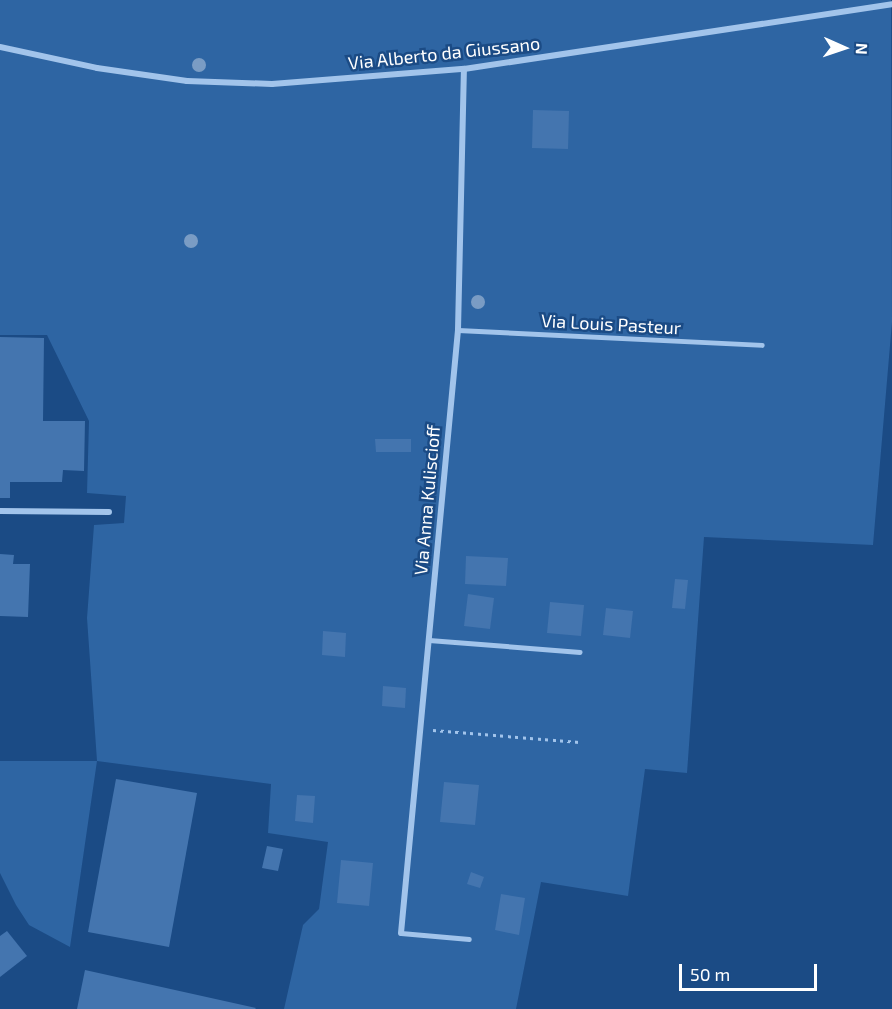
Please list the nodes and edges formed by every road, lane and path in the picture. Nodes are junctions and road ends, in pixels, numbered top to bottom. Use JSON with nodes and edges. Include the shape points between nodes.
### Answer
{"nodes":[{"id":1,"x":891,"y":4,"type":"edge"},
{"id":2,"x":0,"y":47,"type":"edge"},
{"id":3,"x":464,"y":69,"type":"junction"},
{"id":4,"x":458,"y":330,"type":"junction"},
{"id":5,"x":762,"y":345,"type":"dead end"},
{"id":6,"x":0,"y":511,"type":"edge"},
{"id":7,"x":110,"y":512,"type":"dead end"},
{"id":8,"x":429,"y":640,"type":"junction"},
{"id":9,"x":580,"y":652,"type":"dead end"},
{"id":10,"x":420,"y":729,"type":"junction"},
{"id":11,"x":580,"y":741,"type":"dead end"},
{"id":12,"x":401,"y":933,"type":"joint"},
{"id":13,"x":469,"y":939,"type":"dead end"}],
"edges":[{"from":1,"to":3,"type":"street","name":"Via Alberto da Giussano"},
{"from":2,"to":3,"type":"street","name":"Via Alberto da Giussano","via":[[97,68],[188,81],[272,84]]},
{"from":3,"to":4,"type":"street","name":"Via Anna Kuliscioff"},
{"from":4,"to":5,"type":"lane","name":"Via Louis Pasteur"},
{"from":4,"to":8,"type":"street","name":"Via Anna Kuliscioff"},
{"from":6,"to":7,"type":"street"},
{"from":8,"to":9,"type":"lane"},
{"from":8,"to":10,"type":"street","name":"Via Anna Kuliscioff"},
{"from":10,"to":11,"type":"path"},
{"from":10,"to":12,"type":"street","name":"Via Anna Kuliscioff"},
{"from":12,"to":13,"type":"lane"}]}
